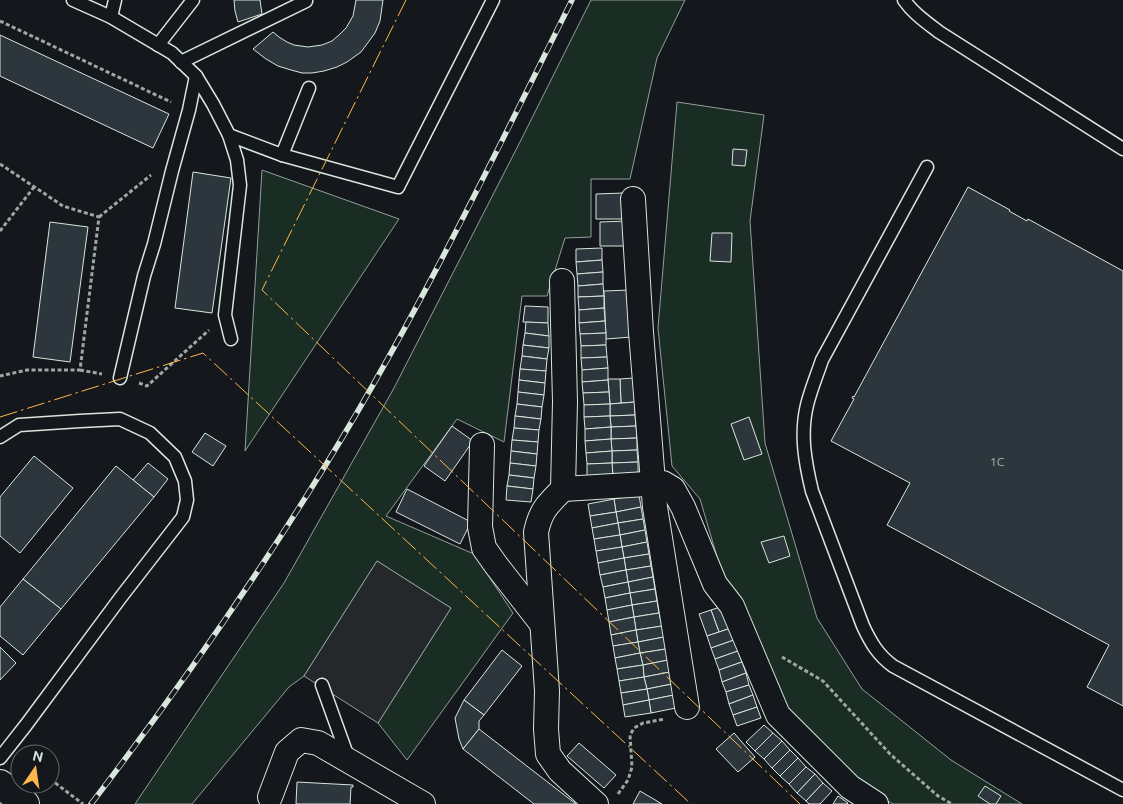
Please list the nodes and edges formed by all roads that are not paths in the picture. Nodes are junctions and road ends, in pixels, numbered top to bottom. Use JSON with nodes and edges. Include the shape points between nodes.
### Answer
{"nodes":[{"id":1,"x":73,"y":0,"type":"edge"},
{"id":2,"x":116,"y":0,"type":"edge"},
{"id":3,"x":193,"y":0,"type":"edge"},
{"id":4,"x":493,"y":0,"type":"edge"},
{"id":5,"x":904,"y":0,"type":"edge"},
{"id":6,"x":306,"y":1,"type":"edge"},
{"id":7,"x":111,"y":17,"type":"junction"},
{"id":8,"x":158,"y":45,"type":"junction"},
{"id":9,"x":181,"y":62,"type":"junction"},
{"id":10,"x":196,"y":76,"type":"junction"},
{"id":11,"x":309,"y":88,"type":"dead end"},
{"id":12,"x":229,"y":135,"type":"junction"},
{"id":13,"x":1123,"y":149,"type":"edge"},
{"id":14,"x":282,"y":155,"type":"junction"},
{"id":15,"x":926,"y":167,"type":"dead end"},
{"id":16,"x":634,"y":199,"type":"dead end"},
{"id":17,"x":562,"y":281,"type":"dead end"},
{"id":18,"x":231,"y":339,"type":"dead end"},
{"id":19,"x":120,"y":378,"type":"dead end"},
{"id":20,"x":0,"y":437,"type":"edge"},
{"id":21,"x":482,"y":445,"type":"dead end"},
{"id":22,"x":654,"y":484,"type":"junction"},
{"id":23,"x":563,"y":489,"type":"junction"},
{"id":24,"x":542,"y":624,"type":"junction"},
{"id":25,"x":322,"y":685,"type":"dead end"},
{"id":26,"x":687,"y":707,"type":"road end"},
{"id":27,"x":0,"y":758,"type":"edge"},
{"id":28,"x":349,"y":761,"type":"junction"},
{"id":29,"x":1123,"y":790,"type":"edge"},
{"id":30,"x":270,"y":797,"type":"dead end"},
{"id":31,"x":606,"y":800,"type":"edge"},
{"id":32,"x":423,"y":804,"type":"edge"},
{"id":33,"x":876,"y":804,"type":"edge"}],
"edges":[{"from":1,"to":7,"type":"lane"},
{"from":2,"to":7,"type":"lane"},
{"from":3,"to":8,"type":"lane"},
{"from":4,"to":14,"type":"lane","via":[[398,187]]},
{"from":5,"to":13,"type":"lane","via":[[939,32]]},
{"from":6,"to":9,"type":"lane"},
{"from":7,"to":8,"type":"lane"},
{"from":8,"to":9,"type":"lane"},
{"from":9,"to":10,"type":"lane"},
{"from":10,"to":12,"type":"lane"},
{"from":10,"to":19,"type":"lane"},
{"from":11,"to":14,"type":"lane"},
{"from":12,"to":14,"type":"lane"},
{"from":12,"to":18,"type":"lane","via":[[237,160],[240,186],[225,315]]},
{"from":15,"to":29,"type":"lane","via":[[822,360],[813,385],[803,436],[812,491],[863,626],[883,659]]},
{"from":16,"to":22,"type":"street"},
{"from":17,"to":23,"type":"street"},
{"from":20,"to":27,"type":"lane","via":[[18,425],[120,420],[150,433],[175,458],[185,481],[186,500],[183,517]]},
{"from":21,"to":24,"type":"street","via":[[480,527],[484,548]]},
{"from":22,"to":23,"type":"street"},
{"from":22,"to":26,"type":"street"},
{"from":22,"to":33,"type":"street","via":[[663,483],[677,495],[715,584],[732,606],[778,715],[850,786]]},
{"from":23,"to":24,"type":"street","via":[[546,506],[536,532]]},
{"from":24,"to":31,"type":"street","via":[[548,754],[560,771]]},
{"from":25,"to":28,"type":"lane"},
{"from":28,"to":30,"type":"street","via":[[318,742],[301,740],[287,752]]},
{"from":28,"to":32,"type":"street"}]}
